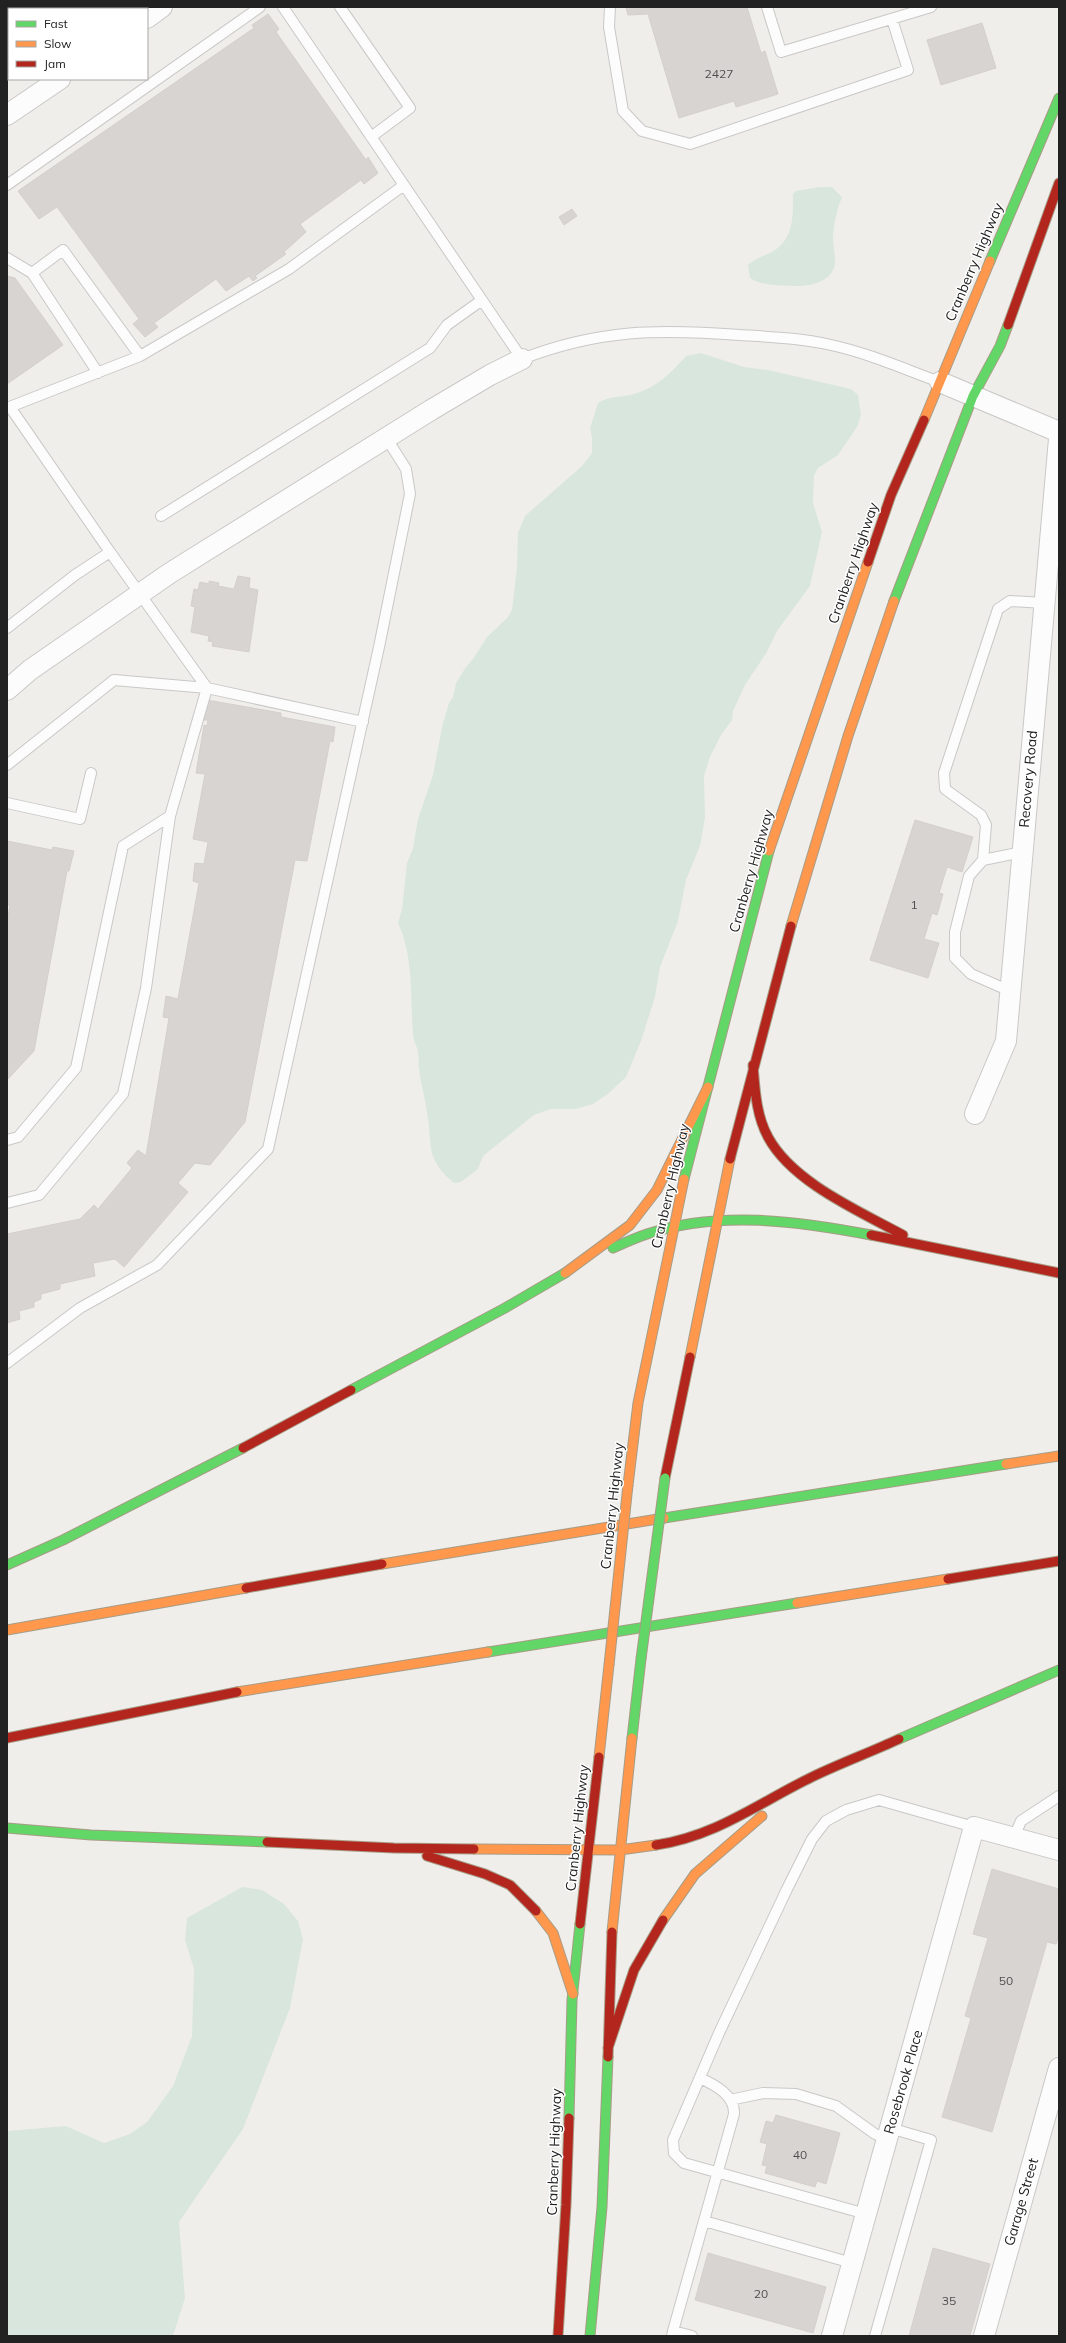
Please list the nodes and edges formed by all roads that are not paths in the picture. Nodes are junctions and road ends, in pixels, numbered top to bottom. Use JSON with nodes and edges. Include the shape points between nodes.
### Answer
{"nodes":[{"id":1,"x":162,"y":7,"type":"edge"},
{"id":2,"x":260,"y":7,"type":"edge"},
{"id":3,"x":283,"y":7,"type":"edge"},
{"id":4,"x":340,"y":7,"type":"edge"},
{"id":5,"x":610,"y":7,"type":"edge"},
{"id":6,"x":767,"y":7,"type":"edge"},
{"id":7,"x":931,"y":7,"type":"edge"},
{"id":8,"x":148,"y":17,"type":"edge"},
{"id":9,"x":892,"y":19,"type":"junction"},
{"id":10,"x":59,"y":80,"type":"edge"},
{"id":11,"x":1059,"y":98,"type":"edge"},
{"id":12,"x":7,"y":115,"type":"edge"},
{"id":13,"x":371,"y":137,"type":"junction"},
{"id":14,"x":1059,"y":184,"type":"edge"},
{"id":15,"x":7,"y":185,"type":"edge"},
{"id":16,"x":404,"y":185,"type":"junction"},
{"id":17,"x":7,"y":258,"type":"edge"},
{"id":18,"x":32,"y":273,"type":"junction"},
{"id":19,"x":482,"y":300,"type":"junction"},
{"id":20,"x":140,"y":356,"type":"junction"},
{"id":21,"x":522,"y":359,"type":"junction"},
{"id":22,"x":98,"y":373,"type":"junction"},
{"id":23,"x":940,"y":382,"type":"junction"},
{"id":24,"x":973,"y":396,"type":"junction"},
{"id":25,"x":9,"y":407,"type":"edge"},
{"id":26,"x":1059,"y":432,"type":"edge"},
{"id":27,"x":387,"y":439,"type":"junction"},
{"id":28,"x":1059,"y":439,"type":"edge"},
{"id":29,"x":161,"y":516,"type":"dead end"},
{"id":30,"x":110,"y":552,"type":"junction"},
{"id":31,"x":139,"y":593,"type":"junction"},
{"id":32,"x":1044,"y":603,"type":"junction"},
{"id":33,"x":7,"y":628,"type":"edge"},
{"id":34,"x":207,"y":688,"type":"junction"},
{"id":35,"x":7,"y":690,"type":"edge"},
{"id":36,"x":363,"y":722,"type":"junction"},
{"id":37,"x":7,"y":765,"type":"edge"},
{"id":38,"x":90,"y":773,"type":"dead end"},
{"id":39,"x":7,"y":803,"type":"edge"},
{"id":40,"x":170,"y":816,"type":"junction"},
{"id":41,"x":1022,"y":852,"type":"junction"},
{"id":42,"x":983,"y":860,"type":"junction"},
{"id":43,"x":1010,"y":991,"type":"junction"},
{"id":44,"x":752,"y":1065,"type":"junction"},
{"id":45,"x":708,"y":1087,"type":"junction"},
{"id":46,"x":975,"y":1114,"type":"dead end"},
{"id":47,"x":7,"y":1140,"type":"edge"},
{"id":48,"x":7,"y":1203,"type":"edge"},
{"id":49,"x":718,"y":1221,"type":"junction"},
{"id":50,"x":674,"y":1226,"type":"junction"},
{"id":51,"x":918,"y":1244,"type":"junction"},
{"id":52,"x":574,"y":1268,"type":"junction"},
{"id":53,"x":1059,"y":1273,"type":"edge"},
{"id":54,"x":7,"y":1363,"type":"edge"},
{"id":55,"x":1059,"y":1456,"type":"edge"},
{"id":56,"x":1059,"y":1561,"type":"edge"},
{"id":57,"x":7,"y":1565,"type":"edge"},
{"id":58,"x":7,"y":1630,"type":"edge"},
{"id":59,"x":1059,"y":1670,"type":"edge"},
{"id":60,"x":7,"y":1738,"type":"edge"},
{"id":61,"x":812,"y":1777,"type":"junction"},
{"id":62,"x":1059,"y":1796,"type":"edge"},
{"id":63,"x":974,"y":1827,"type":"junction"},
{"id":64,"x":7,"y":1828,"type":"edge"},
{"id":65,"x":1014,"y":1837,"type":"junction"},
{"id":66,"x":394,"y":1848,"type":"junction"},
{"id":67,"x":589,"y":1848,"type":"junction"},
{"id":68,"x":620,"y":1850,"type":"junction"},
{"id":69,"x":1059,"y":1850,"type":"edge"},
{"id":70,"x":573,"y":1994,"type":"junction"},
{"id":71,"x":608,"y":2048,"type":"junction"},
{"id":72,"x":1059,"y":2068,"type":"edge"},
{"id":73,"x":700,"y":2078,"type":"junction"},
{"id":74,"x":730,"y":2100,"type":"junction"},
{"id":75,"x":888,"y":2134,"type":"junction"},
{"id":76,"x":718,"y":2173,"type":"junction"},
{"id":77,"x":866,"y":2214,"type":"junction"},
{"id":78,"x":704,"y":2221,"type":"junction"},
{"id":79,"x":852,"y":2263,"type":"junction"},
{"id":80,"x":673,"y":2333,"type":"edge"},
{"id":81,"x":558,"y":2336,"type":"edge"},
{"id":82,"x":590,"y":2336,"type":"edge"},
{"id":83,"x":692,"y":2336,"type":"edge"},
{"id":84,"x":832,"y":2336,"type":"edge"},
{"id":85,"x":874,"y":2336,"type":"edge"},
{"id":86,"x":984,"y":2336,"type":"edge"}],
"edges":[{"from":1,"to":8,"type":"street"},
{"from":2,"to":15,"type":"lane"},
{"from":3,"to":13,"type":"lane"},
{"from":4,"to":13,"type":"lane","via":[[410,108]]},
{"from":5,"to":9,"type":"lane","via":[[609,27],[623,111],[642,131],[690,144],[908,70]]},
{"from":6,"to":9,"type":"lane","via":[[781,52]]},
{"from":7,"to":9,"type":"lane"},
{"from":10,"to":12,"type":"street"},
{"from":11,"to":23,"type":"main road","name":"Cranberry Highway"},
{"from":13,"to":16,"type":"lane"},
{"from":14,"to":24,"type":"main road","via":[[1000,346]]},
{"from":16,"to":19,"type":"lane"},
{"from":16,"to":20,"type":"lane","via":[[289,269]]},
{"from":17,"to":18,"type":"lane"},
{"from":18,"to":20,"type":"lane","via":[[63,250]]},
{"from":18,"to":22,"type":"lane"},
{"from":19,"to":21,"type":"lane"},
{"from":19,"to":29,"type":"lane","via":[[446,325],[430,348]]},
{"from":20,"to":22,"type":"lane"},
{"from":21,"to":23,"type":"lane","via":[[567,344],[612,334],[654,330],[708,332],[832,345]]},
{"from":21,"to":27,"type":"street","via":[[490,375]]},
{"from":22,"to":25,"type":"lane"},
{"from":23,"to":24,"type":"street"},
{"from":23,"to":45,"type":"main road","name":"Cranberry Highway","via":[[890,495],[768,857]]},
{"from":24,"to":26,"type":"street"},
{"from":24,"to":44,"type":"main road","via":[[898,589],[848,736],[803,882]]},
{"from":25,"to":30,"type":"lane"},
{"from":27,"to":31,"type":"street"},
{"from":27,"to":36,"type":"lane","via":[[406,469],[410,494]]},
{"from":28,"to":32,"type":"street","name":"Recovery Road"},
{"from":30,"to":31,"type":"lane"},
{"from":30,"to":33,"type":"lane","via":[[63,584]]},
{"from":31,"to":34,"type":"lane"},
{"from":31,"to":35,"type":"street","via":[[30,670]]},
{"from":32,"to":41,"type":"street","name":"Recovery Road"},
{"from":32,"to":42,"type":"lane","via":[[1010,601],[998,609],[944,773],[945,788],[981,815],[986,825]]},
{"from":34,"to":36,"type":"lane"},
{"from":34,"to":37,"type":"lane","via":[[114,680]]},
{"from":34,"to":40,"type":"lane"},
{"from":36,"to":54,"type":"lane","via":[[268,1149],[157,1265],[80,1308]]},
{"from":38,"to":39,"type":"lane","via":[[80,819]]},
{"from":40,"to":47,"type":"lane","via":[[123,846],[76,1068],[18,1137]]},
{"from":40,"to":48,"type":"lane","via":[[146,988],[123,1094],[38,1195]]},
{"from":41,"to":42,"type":"lane"},
{"from":41,"to":43,"type":"street","name":"Recovery Road"},
{"from":42,"to":43,"type":"lane","via":[[969,876],[955,932],[955,958],[971,974]]},
{"from":43,"to":46,"type":"street","name":"Recovery Road","via":[[1006,1042]]},
{"from":44,"to":49,"type":"main road"},
{"from":44,"to":51,"type":"main road","via":[[759,1112],[768,1137],[789,1164],[825,1191]]},
{"from":45,"to":50,"type":"main road","name":"Cranberry Highway"},
{"from":45,"to":52,"type":"main road","via":[[657,1190],[630,1225]]},
{"from":49,"to":50,"type":"main road"},
{"from":49,"to":51,"type":"main road","via":[[760,1220],[838,1228]]},
{"from":49,"to":68,"type":"main road","bridge":true,"via":[[666,1478],[641,1659]]},
{"from":50,"to":52,"type":"main road","via":[[627,1240]]},
{"from":50,"to":67,"type":"main road","name":"Cranberry Highway","bridge":true,"via":[[638,1403]]},
{"from":51,"to":53,"type":"main road"},
{"from":52,"to":57,"type":"main road","via":[[492,1315],[199,1471],[63,1540]]},
{"from":55,"to":58,"type":"main road","via":[[462,1550]]},
{"from":56,"to":60,"type":"main road","via":[[259,1688]]},
{"from":59,"to":61,"type":"main road"},
{"from":61,"to":68,"type":"main road","via":[[725,1825],[669,1843]]},
{"from":61,"to":71,"type":"main road","via":[[740,1833],[695,1874],[660,1925],[634,1970]]},
{"from":62,"to":65,"type":"lane","via":[[1021,1821]]},
{"from":63,"to":65,"type":"street"},
{"from":63,"to":73,"type":"lane","via":[[879,1800],[853,1807],[826,1821],[812,1839],[787,1889]]},
{"from":63,"to":75,"type":"street","name":"Rosebrook Place"},
{"from":64,"to":66,"type":"main road","via":[[91,1835]]},
{"from":65,"to":69,"type":"street"},
{"from":66,"to":67,"type":"main road"},
{"from":66,"to":70,"type":"main road","via":[[485,1874],[510,1885],[540,1915],[553,1933]]},
{"from":67,"to":68,"type":"main road"},
{"from":67,"to":70,"type":"main road","name":"Cranberry Highway"},
{"from":68,"to":71,"type":"main road","via":[[613,1910]]},
{"from":70,"to":81,"type":"main road","name":"Cranberry Highway","via":[[566,2205]]},
{"from":71,"to":82,"type":"main road","via":[[602,2207]]},
{"from":72,"to":86,"type":"street","name":"Garage Street"},
{"from":73,"to":74,"type":"lane","via":[[717,2087]]},
{"from":73,"to":76,"type":"lane","via":[[673,2140],[674,2153],[684,2163]]},
{"from":74,"to":75,"type":"lane","via":[[763,2092],[796,2094],[836,2106],[875,2134]]},
{"from":74,"to":76,"type":"lane","via":[[734,2114]]},
{"from":75,"to":77,"type":"street","name":"Rosebrook Place"},
{"from":75,"to":85,"type":"lane","via":[[931,2140]]},
{"from":76,"to":77,"type":"lane"},
{"from":76,"to":78,"type":"lane"},
{"from":77,"to":79,"type":"street","name":"Rosebrook Place"},
{"from":78,"to":79,"type":"lane"},
{"from":78,"to":80,"type":"lane"},
{"from":79,"to":84,"type":"street","name":"Rosebrook Place"},
{"from":80,"to":83,"type":"lane"}]}
